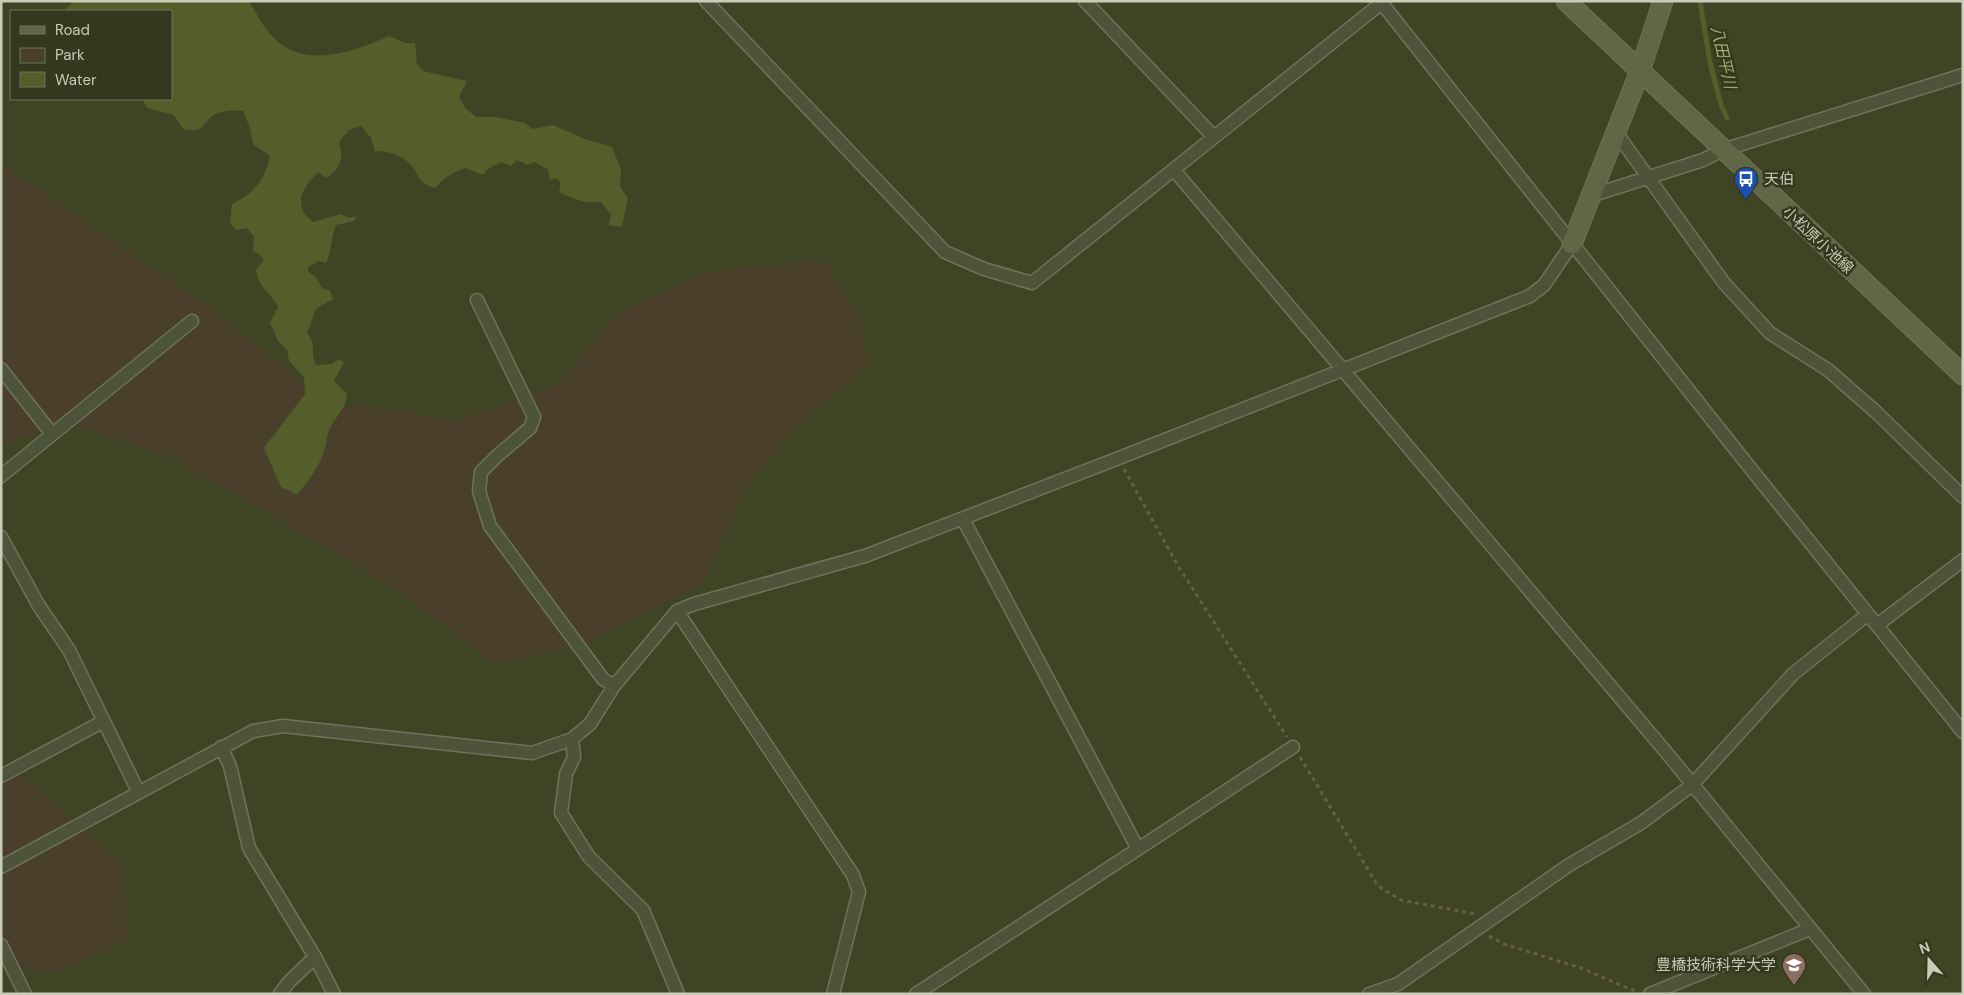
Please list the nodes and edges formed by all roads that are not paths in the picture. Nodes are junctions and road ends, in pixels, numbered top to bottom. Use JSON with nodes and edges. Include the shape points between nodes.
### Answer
{"nodes":[{"id":1,"x":1085,"y":1,"type":"edge"},
{"id":2,"x":1566,"y":1,"type":"edge"},
{"id":3,"x":1662,"y":1,"type":"edge"},
{"id":4,"x":1382,"y":2,"type":"edge"},
{"id":5,"x":712,"y":4,"type":"edge"},
{"id":6,"x":1640,"y":71,"type":"junction"},
{"id":7,"x":1963,"y":75,"type":"edge"},
{"id":8,"x":1615,"y":132,"type":"junction"},
{"id":9,"x":1214,"y":137,"type":"junction"},
{"id":10,"x":1723,"y":150,"type":"junction"},
{"id":11,"x":1174,"y":170,"type":"junction"},
{"id":12,"x":1647,"y":178,"type":"junction"},
{"id":13,"x":1590,"y":196,"type":"junction"},
{"id":14,"x":1572,"y":244,"type":"junction"},
{"id":15,"x":477,"y":300,"type":"dead end"},
{"id":16,"x":192,"y":321,"type":"dead end"},
{"id":17,"x":1,"y":369,"type":"edge"},
{"id":18,"x":1343,"y":369,"type":"junction"},
{"id":19,"x":1963,"y":375,"type":"edge"},
{"id":20,"x":52,"y":434,"type":"junction"},
{"id":21,"x":1,"y":476,"type":"edge"},
{"id":22,"x":1963,"y":497,"type":"edge"},
{"id":23,"x":963,"y":519,"type":"junction"},
{"id":24,"x":1,"y":537,"type":"edge"},
{"id":25,"x":1963,"y":560,"type":"edge"},
{"id":26,"x":677,"y":611,"type":"junction"},
{"id":27,"x":1868,"y":614,"type":"junction"},
{"id":28,"x":1877,"y":625,"type":"junction"},
{"id":29,"x":614,"y":686,"type":"junction"},
{"id":30,"x":104,"y":722,"type":"junction"},
{"id":31,"x":1963,"y":732,"type":"edge"},
{"id":32,"x":572,"y":739,"type":"junction"},
{"id":33,"x":221,"y":747,"type":"junction"},
{"id":34,"x":1293,"y":747,"type":"road end"},
{"id":35,"x":1,"y":776,"type":"edge"},
{"id":36,"x":1692,"y":785,"type":"junction"},
{"id":37,"x":138,"y":791,"type":"junction"},
{"id":38,"x":1138,"y":849,"type":"junction"},
{"id":39,"x":1,"y":867,"type":"edge"},
{"id":40,"x":1810,"y":929,"type":"junction"},
{"id":41,"x":1,"y":946,"type":"edge"},
{"id":42,"x":314,"y":957,"type":"junction"},
{"id":43,"x":25,"y":994,"type":"edge"},
{"id":44,"x":280,"y":994,"type":"edge"},
{"id":45,"x":334,"y":994,"type":"edge"},
{"id":46,"x":678,"y":994,"type":"edge"},
{"id":47,"x":833,"y":994,"type":"edge"},
{"id":48,"x":916,"y":994,"type":"edge"},
{"id":49,"x":1369,"y":994,"type":"edge"},
{"id":50,"x":1650,"y":994,"type":"edge"},
{"id":51,"x":1864,"y":994,"type":"edge"}],
"edges":[{"from":1,"to":9,"type":"street"},
{"from":2,"to":6,"type":"main road","name":"小松原小池線"},
{"from":3,"to":6,"type":"main road"},
{"from":4,"to":9,"type":"street"},
{"from":4,"to":14,"type":"street"},
{"from":5,"to":11,"type":"street","via":[[945,252],[984,269],[1032,283]]},
{"from":6,"to":8,"type":"main road"},
{"from":6,"to":10,"type":"main road","name":"小松原小池線"},
{"from":7,"to":10,"type":"street"},
{"from":8,"to":12,"type":"street"},
{"from":8,"to":13,"type":"main road"},
{"from":9,"to":11,"type":"street"},
{"from":10,"to":12,"type":"street"},
{"from":10,"to":19,"type":"main road","name":"小松原小池線"},
{"from":11,"to":18,"type":"street"},
{"from":12,"to":13,"type":"street"},
{"from":12,"to":22,"type":"street","via":[[1724,283],[1770,333],[1828,370]]},
{"from":13,"to":14,"type":"main road"},
{"from":14,"to":18,"type":"street","via":[[1544,285],[1530,296]]},
{"from":14,"to":27,"type":"street"},
{"from":15,"to":29,"type":"street","via":[[534,417],[530,428],[481,472],[479,491],[490,526],[603,678]]},
{"from":16,"to":20,"type":"street"},
{"from":17,"to":20,"type":"street"},
{"from":18,"to":23,"type":"street"},
{"from":18,"to":36,"type":"street"},
{"from":20,"to":21,"type":"street"},
{"from":23,"to":26,"type":"street","via":[[865,556]]},
{"from":23,"to":38,"type":"street"},
{"from":24,"to":30,"type":"street","via":[[39,606],[69,650]]},
{"from":25,"to":28,"type":"street"},
{"from":26,"to":29,"type":"street"},
{"from":26,"to":47,"type":"street","via":[[853,875],[859,892]]},
{"from":27,"to":28,"type":"street"},
{"from":27,"to":36,"type":"street","via":[[1793,674]]},
{"from":28,"to":31,"type":"street"},
{"from":29,"to":32,"type":"street","via":[[590,724]]},
{"from":30,"to":35,"type":"street"},
{"from":30,"to":37,"type":"street"},
{"from":32,"to":33,"type":"street","via":[[532,753],[283,726],[253,731]]},
{"from":32,"to":46,"type":"street","via":[[574,757],[566,774],[561,813],[589,857],[643,910]]},
{"from":33,"to":37,"type":"street"},
{"from":33,"to":42,"type":"street","via":[[230,766],[249,848]]},
{"from":34,"to":38,"type":"street"},
{"from":36,"to":40,"type":"street"},
{"from":36,"to":49,"type":"street","via":[[1641,823],[1569,865],[1398,984]]},
{"from":37,"to":39,"type":"street"},
{"from":38,"to":48,"type":"street"},
{"from":40,"to":50,"type":"street"},
{"from":40,"to":51,"type":"street"},
{"from":41,"to":43,"type":"street"},
{"from":42,"to":44,"type":"street"},
{"from":42,"to":45,"type":"street"}]}
